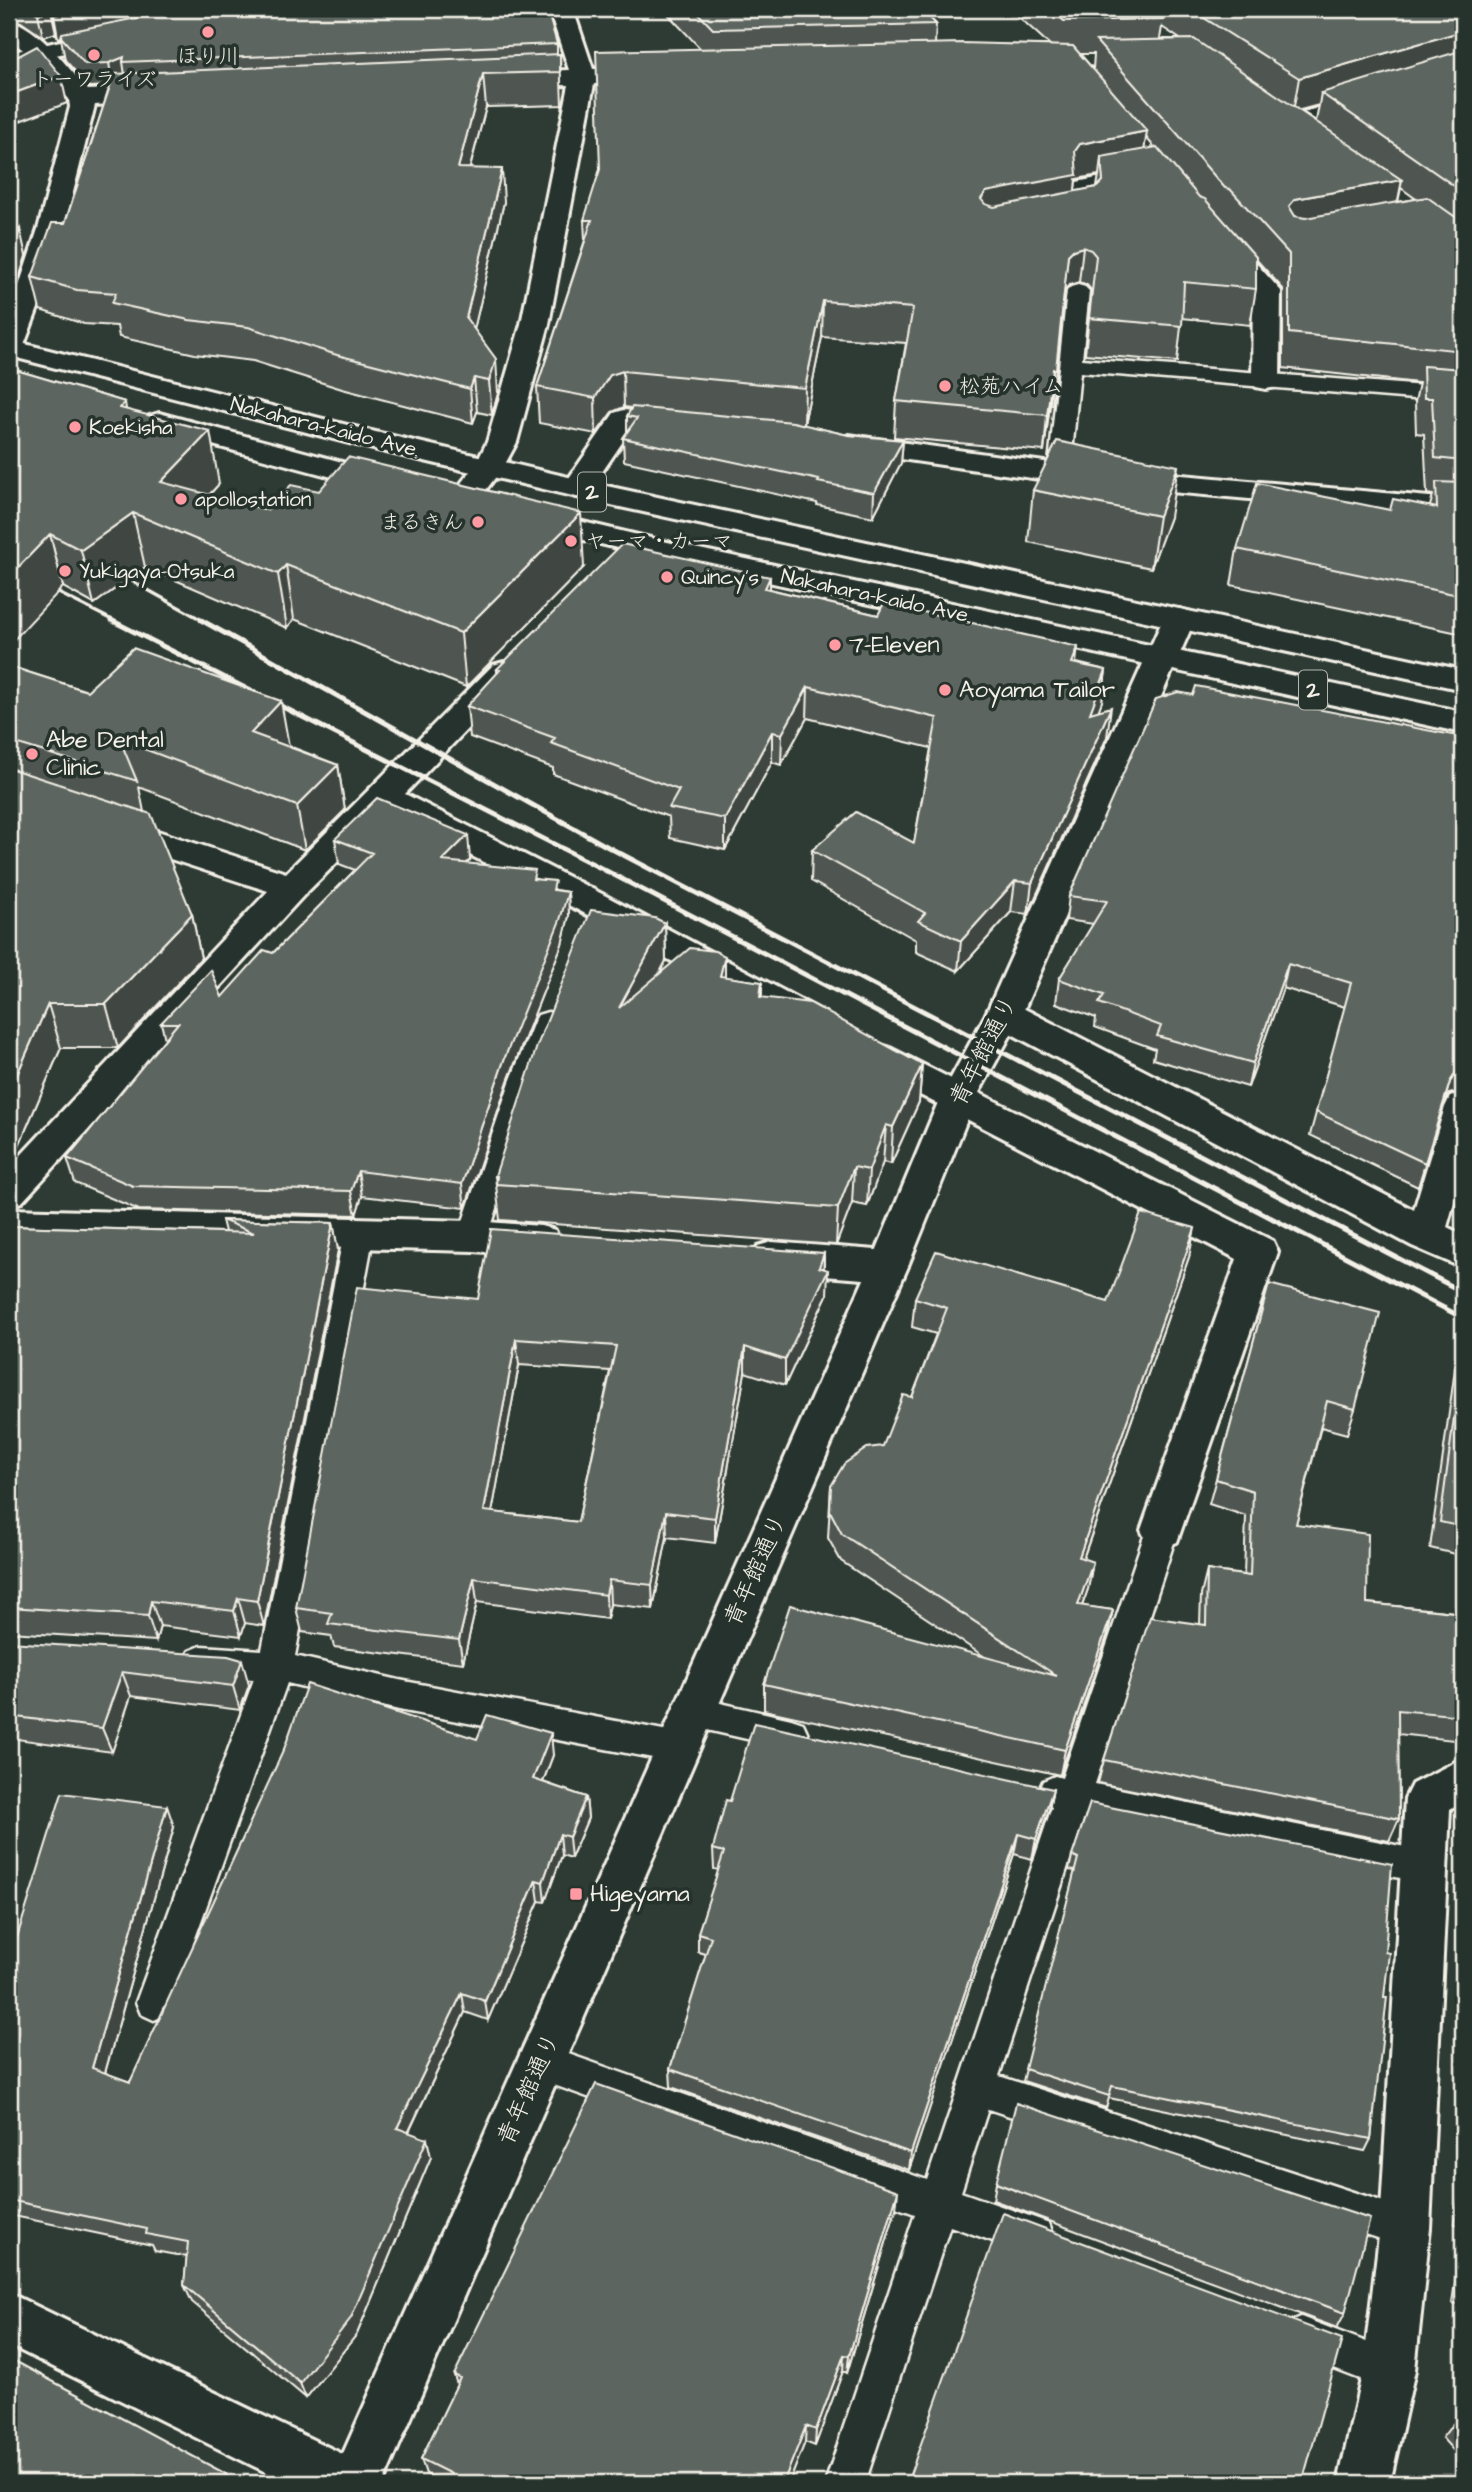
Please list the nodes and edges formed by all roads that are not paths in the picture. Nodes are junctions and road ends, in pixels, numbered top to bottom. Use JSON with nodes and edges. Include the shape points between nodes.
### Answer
{"nodes":[{"id":1,"x":561,"y":9,"type":"edge"},
{"id":2,"x":9,"y":27,"type":"edge"},
{"id":3,"x":141,"y":30,"type":"edge"},
{"id":4,"x":40,"y":51,"type":"junction"},
{"id":5,"x":9,"y":61,"type":"edge"},
{"id":6,"x":1463,"y":71,"type":"edge"},
{"id":7,"x":671,"y":74,"type":"edge"},
{"id":8,"x":583,"y":76,"type":"junction"},
{"id":9,"x":488,"y":80,"type":"edge"},
{"id":10,"x":188,"y":93,"type":"edge"},
{"id":11,"x":81,"y":98,"type":"junction"},
{"id":12,"x":1267,"y":108,"type":"edge"},
{"id":13,"x":1290,"y":124,"type":"junction"},
{"id":14,"x":1313,"y":140,"type":"edge"},
{"id":15,"x":1161,"y":172,"type":"edge"},
{"id":16,"x":1059,"y":221,"type":"edge"},
{"id":17,"x":1214,"y":232,"type":"edge"},
{"id":18,"x":1078,"y":291,"type":"dead end"},
{"id":19,"x":9,"y":348,"type":"edge"},
{"id":20,"x":1070,"y":365,"type":"junction"},
{"id":21,"x":1266,"y":381,"type":"junction"},
{"id":22,"x":1463,"y":396,"type":"edge"},
{"id":23,"x":127,"y":413,"type":"edge"},
{"id":24,"x":702,"y":426,"type":"edge"},
{"id":25,"x":828,"y":441,"type":"edge"},
{"id":26,"x":489,"y":466,"type":"junction"},
{"id":27,"x":1059,"y":473,"type":"junction"},
{"id":28,"x":577,"y":488,"type":"junction"},
{"id":29,"x":436,"y":495,"type":"junction"},
{"id":30,"x":1463,"y":509,"type":"edge"},
{"id":31,"x":1178,"y":619,"type":"junction"},
{"id":32,"x":526,"y":649,"type":"edge"},
{"id":33,"x":1162,"y":659,"type":"junction"},
{"id":34,"x":1463,"y":680,"type":"edge"},
{"id":35,"x":1463,"y":723,"type":"edge"},
{"id":36,"x":383,"y":797,"type":"junction"},
{"id":37,"x":88,"y":820,"type":"edge"},
{"id":38,"x":292,"y":887,"type":"junction"},
{"id":39,"x":559,"y":993,"type":"edge"},
{"id":40,"x":1004,"y":1014,"type":"junction"},
{"id":41,"x":957,"y":1100,"type":"junction"},
{"id":42,"x":1463,"y":1107,"type":"edge"},
{"id":43,"x":9,"y":1192,"type":"edge"},
{"id":44,"x":9,"y":1224,"type":"edge"},
{"id":45,"x":359,"y":1233,"type":"junction"},
{"id":46,"x":1426,"y":1234,"type":"junction"},
{"id":47,"x":473,"y":1236,"type":"junction"},
{"id":48,"x":570,"y":1243,"type":"edge"},
{"id":49,"x":1463,"y":1253,"type":"edge"},
{"id":50,"x":735,"y":1254,"type":"edge"},
{"id":51,"x":889,"y":1266,"type":"junction"},
{"id":52,"x":1162,"y":1530,"type":"joint"},
{"id":53,"x":169,"y":1659,"type":"edge"},
{"id":54,"x":276,"y":1665,"type":"junction"},
{"id":55,"x":687,"y":1730,"type":"junction"},
{"id":56,"x":816,"y":1739,"type":"edge"},
{"id":57,"x":1463,"y":1778,"type":"edge"},
{"id":58,"x":1018,"y":1784,"type":"edge"},
{"id":59,"x":1072,"y":1796,"type":"junction"},
{"id":60,"x":1425,"y":1867,"type":"junction"},
{"id":61,"x":154,"y":2002,"type":"dead end"},
{"id":62,"x":540,"y":2062,"type":"junction"},
{"id":63,"x":976,"y":2087,"type":"junction"},
{"id":64,"x":938,"y":2202,"type":"junction"},
{"id":65,"x":1405,"y":2228,"type":"junction"},
{"id":66,"x":1067,"y":2250,"type":"edge"},
{"id":67,"x":9,"y":2318,"type":"edge"},
{"id":68,"x":1273,"y":2327,"type":"edge"},
{"id":69,"x":1389,"y":2370,"type":"junction"},
{"id":70,"x":344,"y":2483,"type":"edge"},
{"id":71,"x":356,"y":2483,"type":"edge"},
{"id":72,"x":845,"y":2483,"type":"edge"},
{"id":73,"x":1364,"y":2483,"type":"edge"}],
"edges":[{"from":1,"to":8,"type":"street"},
{"from":2,"to":4,"type":"street"},
{"from":3,"to":4,"type":"street"},
{"from":4,"to":5,"type":"street"},
{"from":4,"to":11,"type":"street"},
{"from":6,"to":13,"type":"street"},
{"from":7,"to":8,"type":"street"},
{"from":8,"to":9,"type":"street"},
{"from":8,"to":26,"type":"street","via":[[535,324],[502,442]]},
{"from":10,"to":11,"type":"street"},
{"from":11,"to":19,"type":"street","via":[[83,107],[59,208]]},
{"from":12,"to":13,"type":"street"},
{"from":13,"to":14,"type":"street"},
{"from":15,"to":16,"type":"lane","via":[[1084,186],[1086,216]]},
{"from":17,"to":21,"type":"street","via":[[1267,291]]},
{"from":18,"to":20,"type":"lane"},
{"from":19,"to":26,"type":"street","name":"Nakahara-kaido Ave.","number":"2"},
{"from":20,"to":21,"type":"lane"},
{"from":20,"to":27,"type":"lane"},
{"from":21,"to":22,"type":"lane"},
{"from":23,"to":29,"type":"street","name":"Nakahara-kaido Ave.","number":"2"},
{"from":24,"to":28,"type":"street","via":[[624,419]]},
{"from":25,"to":27,"type":"street"},
{"from":26,"to":28,"type":"street","name":"Nakahara-kaido Ave.","number":"2"},
{"from":26,"to":29,"type":"street"},
{"from":27,"to":30,"type":"street"},
{"from":28,"to":31,"type":"street","name":"Nakahara-kaido Ave.","number":"2"},
{"from":29,"to":33,"type":"street","name":"Nakahara-kaido Ave.","number":"2","via":[[619,553]]},
{"from":31,"to":33,"type":"street","name":"青年館通り"},
{"from":31,"to":34,"type":"street","name":"Nakahara-kaido Ave.","number":"2"},
{"from":32,"to":36,"type":"street"},
{"from":33,"to":35,"type":"street","name":"Nakahara-kaido Ave.","number":"2"},
{"from":33,"to":40,"type":"street","name":"青年館通り"},
{"from":36,"to":38,"type":"street"},
{"from":36,"to":41,"type":"street","via":[[589,917],[842,1038]]},
{"from":37,"to":38,"type":"street"},
{"from":38,"to":43,"type":"street"},
{"from":39,"to":47,"type":"lane"},
{"from":40,"to":41,"type":"street","name":"青年館通り"},
{"from":40,"to":46,"type":"street"},
{"from":41,"to":51,"type":"street","name":"青年館通り"},
{"from":41,"to":52,"type":"street","via":[[1259,1252]]},
{"from":42,"to":46,"type":"street"},
{"from":44,"to":45,"type":"street"},
{"from":45,"to":47,"type":"street"},
{"from":45,"to":54,"type":"lane"},
{"from":46,"to":49,"type":"street"},
{"from":47,"to":48,"type":"street"},
{"from":50,"to":51,"type":"street"},
{"from":51,"to":55,"type":"street","name":"青年館通り"},
{"from":52,"to":59,"type":"lane"},
{"from":53,"to":54,"type":"lane"},
{"from":54,"to":55,"type":"lane","via":[[399,1695]]},
{"from":54,"to":61,"type":"lane"},
{"from":55,"to":56,"type":"lane"},
{"from":55,"to":62,"type":"street","name":"青年館通り"},
{"from":57,"to":60,"type":"street","via":[[1427,1798]]},
{"from":58,"to":59,"type":"lane"},
{"from":59,"to":60,"type":"lane"},
{"from":59,"to":63,"type":"lane"},
{"from":60,"to":65,"type":"street"},
{"from":62,"to":64,"type":"lane"},
{"from":62,"to":71,"type":"street","name":"青年館通り"},
{"from":63,"to":64,"type":"lane"},
{"from":63,"to":65,"type":"lane"},
{"from":64,"to":66,"type":"lane"},
{"from":64,"to":72,"type":"lane"},
{"from":65,"to":69,"type":"street"},
{"from":67,"to":70,"type":"street"},
{"from":68,"to":69,"type":"lane"},
{"from":69,"to":73,"type":"street"}]}
